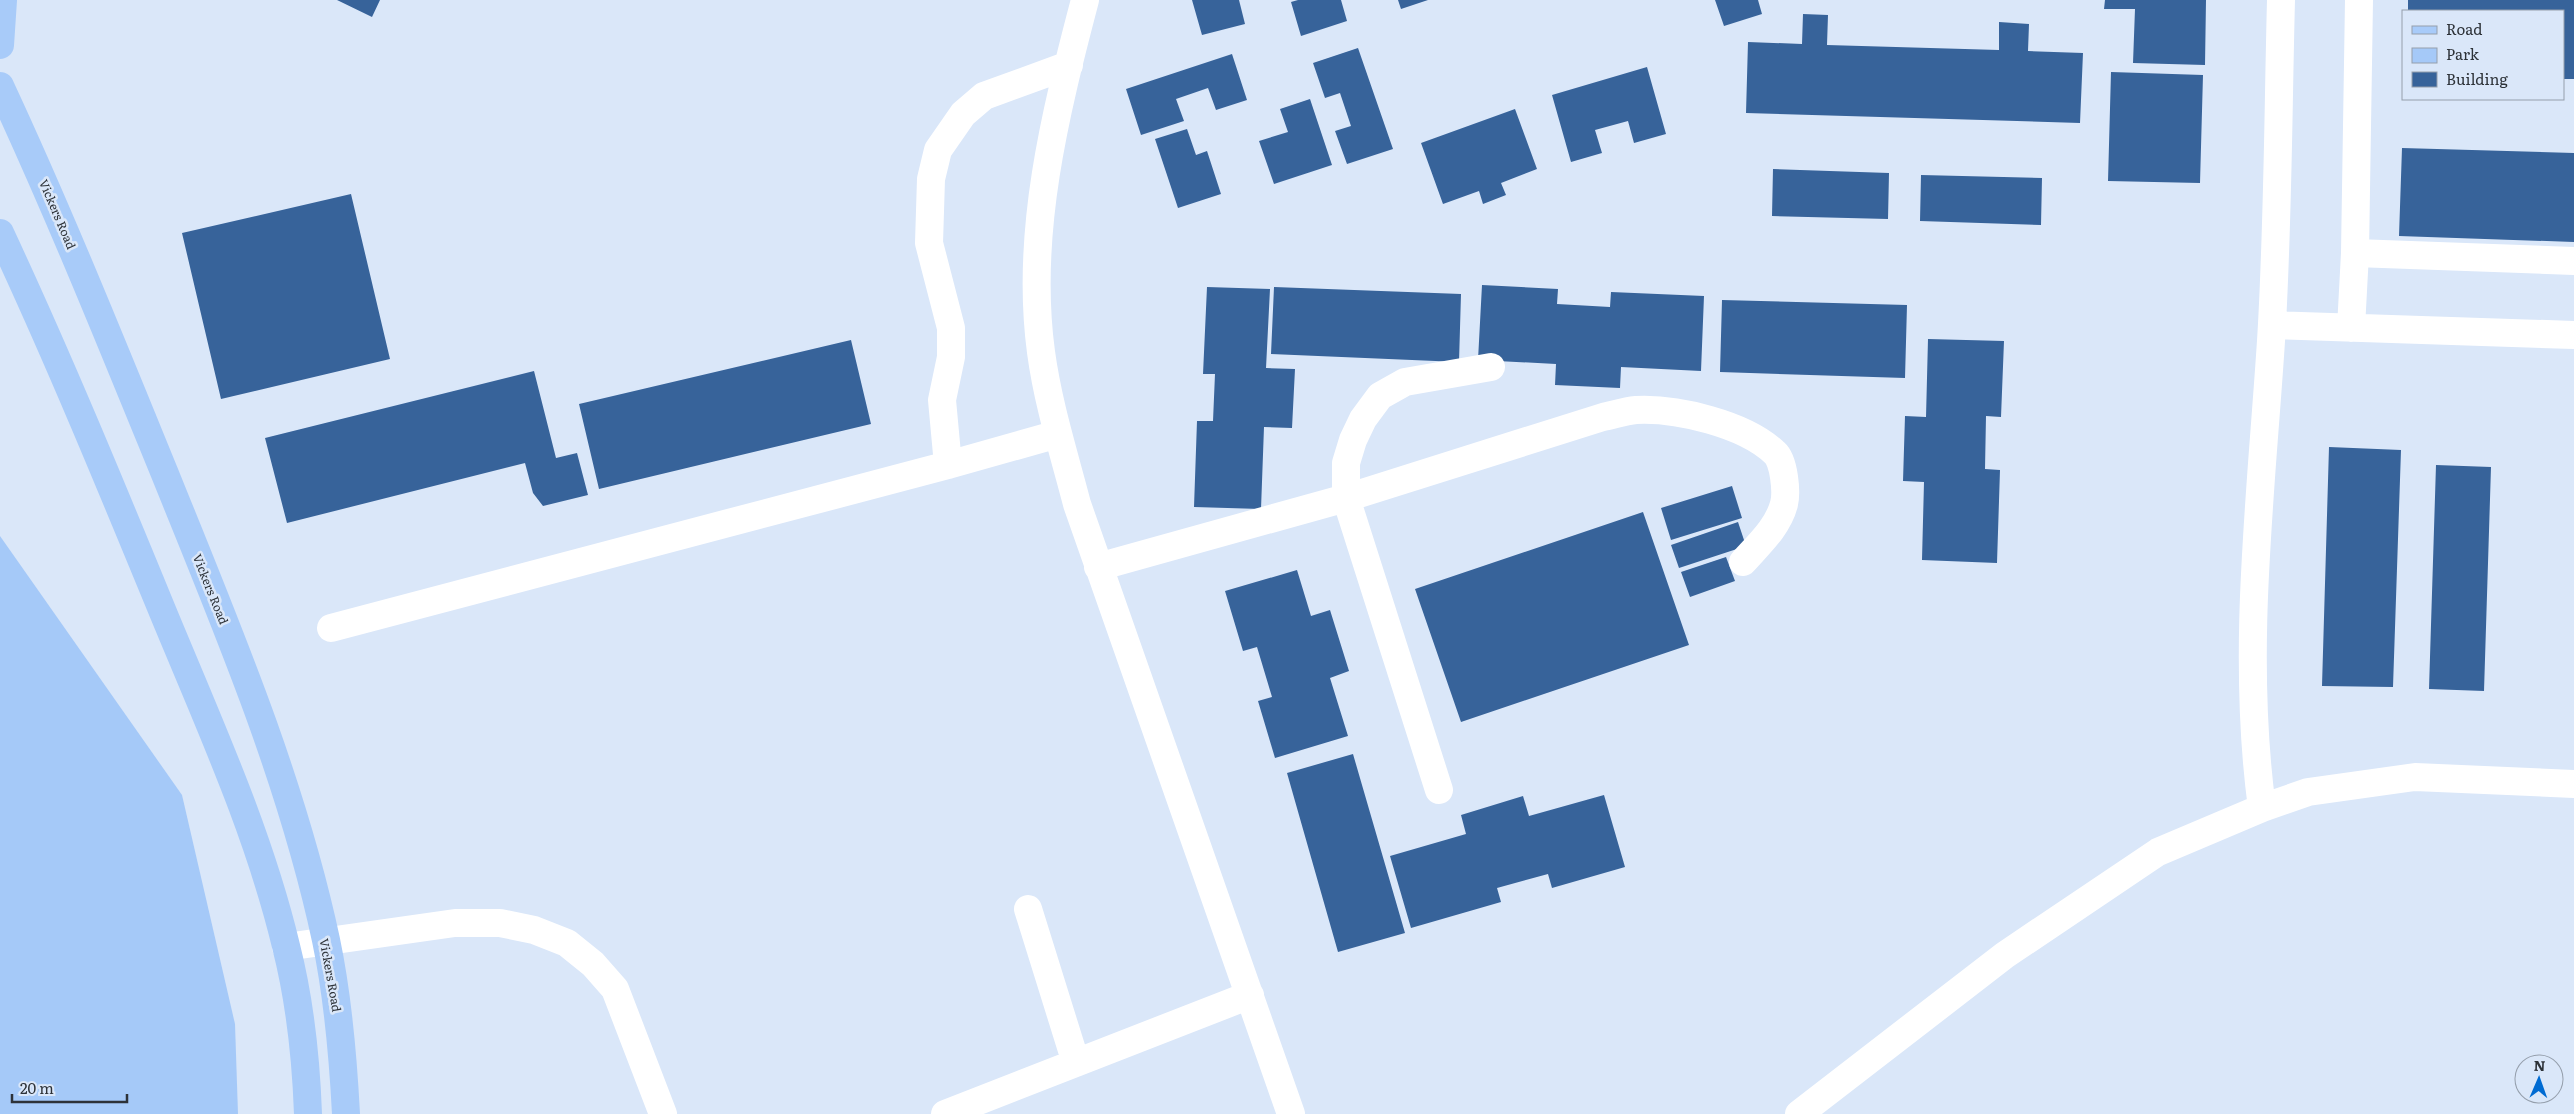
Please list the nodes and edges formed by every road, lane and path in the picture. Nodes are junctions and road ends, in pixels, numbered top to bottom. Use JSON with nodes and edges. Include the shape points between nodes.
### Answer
{"nodes":[{"id":1,"x":3,"y":0,"type":"edge"},
{"id":2,"x":1085,"y":0,"type":"edge"},
{"id":3,"x":2281,"y":0,"type":"edge"},
{"id":4,"x":2359,"y":0,"type":"edge"},
{"id":5,"x":0,"y":45,"type":"edge"},
{"id":6,"x":1069,"y":65,"type":"junction"},
{"id":7,"x":0,"y":86,"type":"edge"},
{"id":8,"x":0,"y":233,"type":"edge"},
{"id":9,"x":2355,"y":253,"type":"junction"},
{"id":10,"x":2574,"y":261,"type":"edge"},
{"id":11,"x":2272,"y":325,"type":"junction"},
{"id":12,"x":2351,"y":328,"type":"junction"},
{"id":13,"x":2574,"y":335,"type":"edge"},
{"id":14,"x":1491,"y":367,"type":"dead end"},
{"id":15,"x":1058,"y":434,"type":"junction"},
{"id":16,"x":948,"y":465,"type":"junction"},
{"id":17,"x":1346,"y":498,"type":"junction"},
{"id":18,"x":1743,"y":562,"type":"dead end"},
{"id":19,"x":1098,"y":567,"type":"junction"},
{"id":20,"x":331,"y":628,"type":"dead end"},
{"id":21,"x":2574,"y":784,"type":"edge"},
{"id":22,"x":1439,"y":790,"type":"dead end"},
{"id":23,"x":2262,"y":808,"type":"junction"},
{"id":24,"x":1028,"y":910,"type":"dead end"},
{"id":25,"x":326,"y":942,"type":"junction"},
{"id":26,"x":286,"y":946,"type":"junction"},
{"id":27,"x":1250,"y":995,"type":"junction"},
{"id":28,"x":1076,"y":1062,"type":"junction"},
{"id":29,"x":308,"y":1114,"type":"edge"},
{"id":30,"x":346,"y":1114,"type":"edge"},
{"id":31,"x":663,"y":1114,"type":"edge"},
{"id":32,"x":945,"y":1114,"type":"edge"},
{"id":33,"x":1291,"y":1114,"type":"edge"},
{"id":34,"x":1799,"y":1114,"type":"edge"}],
"edges":[{"from":1,"to":5,"type":"main road"},
{"from":2,"to":6,"type":"street"},
{"from":3,"to":11,"type":"street"},
{"from":4,"to":9,"type":"street"},
{"from":6,"to":15,"type":"street","via":[[1043,186],[1036,287],[1041,353]]},
{"from":6,"to":16,"type":"street","via":[[984,96],[963,114],[938,150],[931,179],[929,243],[950,328],[951,357],[942,400]]},
{"from":7,"to":25,"type":"main road","name":"Vickers Road","via":[[78,261],[219,608],[268,737],[310,874]]},
{"from":8,"to":26,"type":"main road","via":[[93,444],[212,733],[256,846]]},
{"from":9,"to":10,"type":"street"},
{"from":9,"to":12,"type":"street"},
{"from":11,"to":12,"type":"street"},
{"from":11,"to":23,"type":"street","via":[[2253,605],[2254,753]]},
{"from":12,"to":13,"type":"street"},
{"from":14,"to":17,"type":"street","via":[[1405,382],[1380,396],[1353,440],[1346,463]]},
{"from":15,"to":16,"type":"street"},
{"from":15,"to":19,"type":"street"},
{"from":16,"to":20,"type":"street"},
{"from":17,"to":18,"type":"street","via":[[1603,417],[1636,410],[1698,417],[1745,433],[1777,454],[1785,480],[1784,503],[1774,527]]},
{"from":17,"to":19,"type":"street"},
{"from":17,"to":22,"type":"street"},
{"from":19,"to":27,"type":"street"},
{"from":21,"to":23,"type":"street","via":[[2416,777],[2308,792]]},
{"from":23,"to":34,"type":"street","via":[[2158,852],[2005,955]]},
{"from":24,"to":28,"type":"street"},
{"from":25,"to":26,"type":"street"},
{"from":25,"to":30,"type":"main road","name":"Vickers Road","via":[[342,1044]]},
{"from":25,"to":31,"type":"street","via":[[455,922],[500,923],[534,930],[567,943],[593,964],[615,989]]},
{"from":26,"to":29,"type":"main road","via":[[306,1061]]},
{"from":27,"to":28,"type":"street"},
{"from":27,"to":33,"type":"street"},
{"from":28,"to":32,"type":"street"}]}
